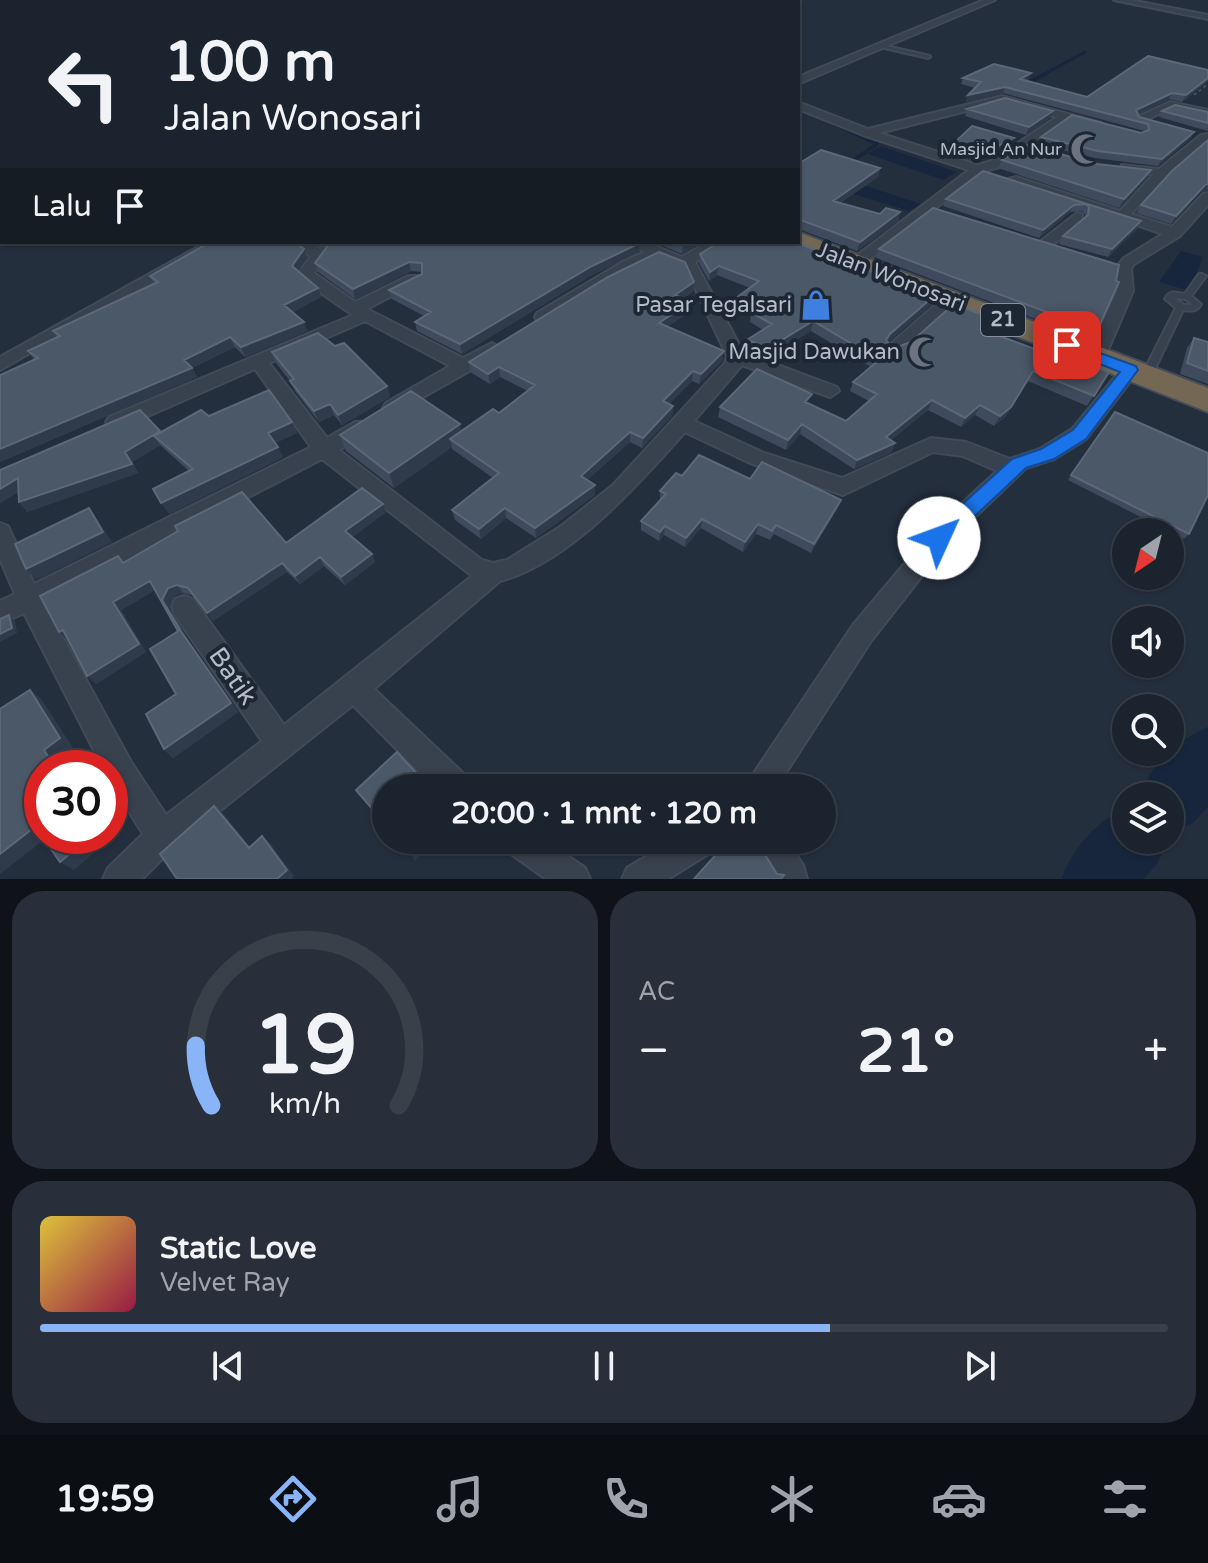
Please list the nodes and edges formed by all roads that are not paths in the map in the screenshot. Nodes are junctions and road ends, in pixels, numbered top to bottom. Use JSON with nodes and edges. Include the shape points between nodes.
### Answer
{"nodes":[{"id":1,"x":991,"y":0,"type":"edge"},
{"id":2,"x":1118,"y":0,"type":"edge"},
{"id":3,"x":1208,"y":17,"type":"edge"},
{"id":4,"x":882,"y":46,"type":"junction"},
{"id":5,"x":928,"y":57,"type":"dead end"},
{"id":6,"x":800,"y":80,"type":"edge"},
{"id":7,"x":800,"y":106,"type":"edge"},
{"id":8,"x":1208,"y":113,"type":"edge"},
{"id":9,"x":938,"y":115,"type":"junction"},
{"id":10,"x":1067,"y":115,"type":"junction"},
{"id":11,"x":965,"y":123,"type":"dead end"},
{"id":12,"x":1153,"y":123,"type":"edge"},
{"id":13,"x":1107,"y":126,"type":"edge"},
{"id":14,"x":869,"y":134,"type":"junction"},
{"id":15,"x":1202,"y":137,"type":"edge"},
{"id":16,"x":1114,"y":166,"type":"edge"},
{"id":17,"x":978,"y":169,"type":"junction"},
{"id":18,"x":1162,"y":173,"type":"junction"},
{"id":19,"x":1208,"y":197,"type":"edge"},
{"id":20,"x":1123,"y":215,"type":"junction"},
{"id":21,"x":1077,"y":217,"type":"edge"},
{"id":22,"x":1175,"y":233,"type":"junction"},
{"id":23,"x":800,"y":241,"type":"edge"},
{"id":24,"x":214,"y":244,"type":"edge"},
{"id":25,"x":301,"y":244,"type":"edge"},
{"id":26,"x":638,"y":244,"type":"edge"},
{"id":27,"x":716,"y":244,"type":"edge"},
{"id":28,"x":1042,"y":247,"type":"edge"},
{"id":29,"x":658,"y":252,"type":"junction"},
{"id":30,"x":686,"y":261,"type":"junction"},
{"id":31,"x":856,"y":263,"type":"junction"},
{"id":32,"x":1202,"y":276,"type":"dead end"},
{"id":33,"x":417,"y":277,"type":"edge"},
{"id":34,"x":1187,"y":297,"type":"junction"},
{"id":35,"x":950,"y":300,"type":"junction"},
{"id":36,"x":1180,"y":307,"type":"junction"},
{"id":37,"x":360,"y":312,"type":"junction"},
{"id":38,"x":532,"y":323,"type":"edge"},
{"id":39,"x":505,"y":340,"type":"edge"},
{"id":40,"x":895,"y":349,"type":"edge"},
{"id":41,"x":736,"y":356,"type":"junction"},
{"id":42,"x":1096,"y":357,"type":"junction"},
{"id":43,"x":258,"y":361,"type":"junction"},
{"id":44,"x":0,"y":364,"type":"edge"},
{"id":45,"x":465,"y":366,"type":"junction"},
{"id":46,"x":1138,"y":373,"type":"junction"},
{"id":47,"x":830,"y":391,"type":"dead end"},
{"id":48,"x":1208,"y":401,"type":"edge"},
{"id":49,"x":680,"y":422,"type":"junction"},
{"id":50,"x":101,"y":429,"type":"edge"},
{"id":51,"x":324,"y":449,"type":"junction"},
{"id":52,"x":1013,"y":469,"type":"junction"},
{"id":53,"x":0,"y":532,"type":"edge"},
{"id":54,"x":493,"y":573,"type":"junction"},
{"id":55,"x":29,"y":599,"type":"junction"},
{"id":56,"x":184,"y":607,"type":"dead end"},
{"id":57,"x":0,"y":613,"type":"edge"},
{"id":58,"x":357,"y":691,"type":"junction"},
{"id":59,"x":281,"y":744,"type":"junction"},
{"id":60,"x":442,"y":774,"type":"edge"},
{"id":61,"x":768,"y":774,"type":"edge"},
{"id":62,"x":162,"y":837,"type":"junction"},
{"id":63,"x":538,"y":854,"type":"edge"},
{"id":64,"x":679,"y":854,"type":"edge"},
{"id":65,"x":777,"y":854,"type":"edge"},
{"id":66,"x":792,"y":876,"type":"dead end"},
{"id":67,"x":119,"y":879,"type":"edge"},
{"id":68,"x":574,"y":879,"type":"edge"},
{"id":69,"x":638,"y":879,"type":"edge"}],
"edges":[{"from":1,"to":4,"type":"street"},
{"from":2,"to":3,"type":"street"},
{"from":4,"to":5,"type":"lane"},
{"from":4,"to":6,"type":"street"},
{"from":7,"to":14,"type":"street"},
{"from":8,"to":12,"type":"street","via":[[1167,105],[1139,119]]},
{"from":9,"to":10,"type":"street","via":[[1002,99]]},
{"from":9,"to":11,"type":"street"},
{"from":9,"to":14,"type":"street"},
{"from":10,"to":13,"type":"street"},
{"from":10,"to":17,"type":"street","via":[[995,164]]},
{"from":14,"to":17,"type":"street"},
{"from":15,"to":18,"type":"street"},
{"from":16,"to":18,"type":"street"},
{"from":17,"to":20,"type":"street"},
{"from":17,"to":31,"type":"street","via":[[932,211]]},
{"from":18,"to":20,"type":"street"},
{"from":19,"to":22,"type":"street"},
{"from":20,"to":22,"type":"street"},
{"from":21,"to":28,"type":"street"},
{"from":22,"to":42,"type":"street","via":[[1116,267],[1125,291]]},
{"from":23,"to":31,"type":"highway","name":"Jalan Wonosari","number":"21"},
{"from":24,"to":44,"type":"street"},
{"from":25,"to":37,"type":"street","via":[[320,256],[306,273],[310,279]]},
{"from":26,"to":29,"type":"street"},
{"from":27,"to":30,"type":"street"},
{"from":29,"to":30,"type":"street"},
{"from":29,"to":38,"type":"street"},
{"from":30,"to":41,"type":"street"},
{"from":31,"to":35,"type":"highway","name":"Jalan Wonosari","number":"21"},
{"from":32,"to":34,"type":"lane"},
{"from":33,"to":37,"type":"street"},
{"from":34,"to":36,"type":"lane","via":[[1195,308]]},
{"from":34,"to":36,"type":"lane","via":[[1171,295]]},
{"from":35,"to":40,"type":"street"},
{"from":35,"to":42,"type":"highway","name":"Jalan Wonosari","number":"21"},
{"from":36,"to":46,"type":"lane"},
{"from":37,"to":43,"type":"street"},
{"from":37,"to":45,"type":"street"},
{"from":39,"to":45,"type":"street"},
{"from":41,"to":47,"type":"street"},
{"from":41,"to":49,"type":"street"},
{"from":42,"to":46,"type":"highway","name":"Jalan Wonosari","number":"21"},
{"from":43,"to":50,"type":"street"},
{"from":43,"to":51,"type":"street"},
{"from":45,"to":51,"type":"street"},
{"from":46,"to":48,"type":"highway","name":"Jalan Wonosari","number":"21"},
{"from":46,"to":52,"type":"street","via":[[1079,434]]},
{"from":49,"to":52,"type":"street","via":[[757,458],[843,487],[931,445],[966,449]]},
{"from":49,"to":54,"type":"street","via":[[621,491],[568,533],[513,568]]},
{"from":51,"to":54,"type":"street","via":[[474,567]]},
{"from":51,"to":55,"type":"street"},
{"from":52,"to":61,"type":"street","via":[[939,538],[862,633]]},
{"from":53,"to":55,"type":"street"},
{"from":54,"to":58,"type":"street"},
{"from":55,"to":57,"type":"street"},
{"from":55,"to":62,"type":"street","via":[[121,772]]},
{"from":56,"to":59,"type":"street","name":"Batik"},
{"from":58,"to":59,"type":"street"},
{"from":58,"to":60,"type":"street"},
{"from":59,"to":62,"type":"street"},
{"from":62,"to":67,"type":"street"},
{"from":63,"to":68,"type":"street"},
{"from":64,"to":69,"type":"street"},
{"from":65,"to":66,"type":"street"}]}
